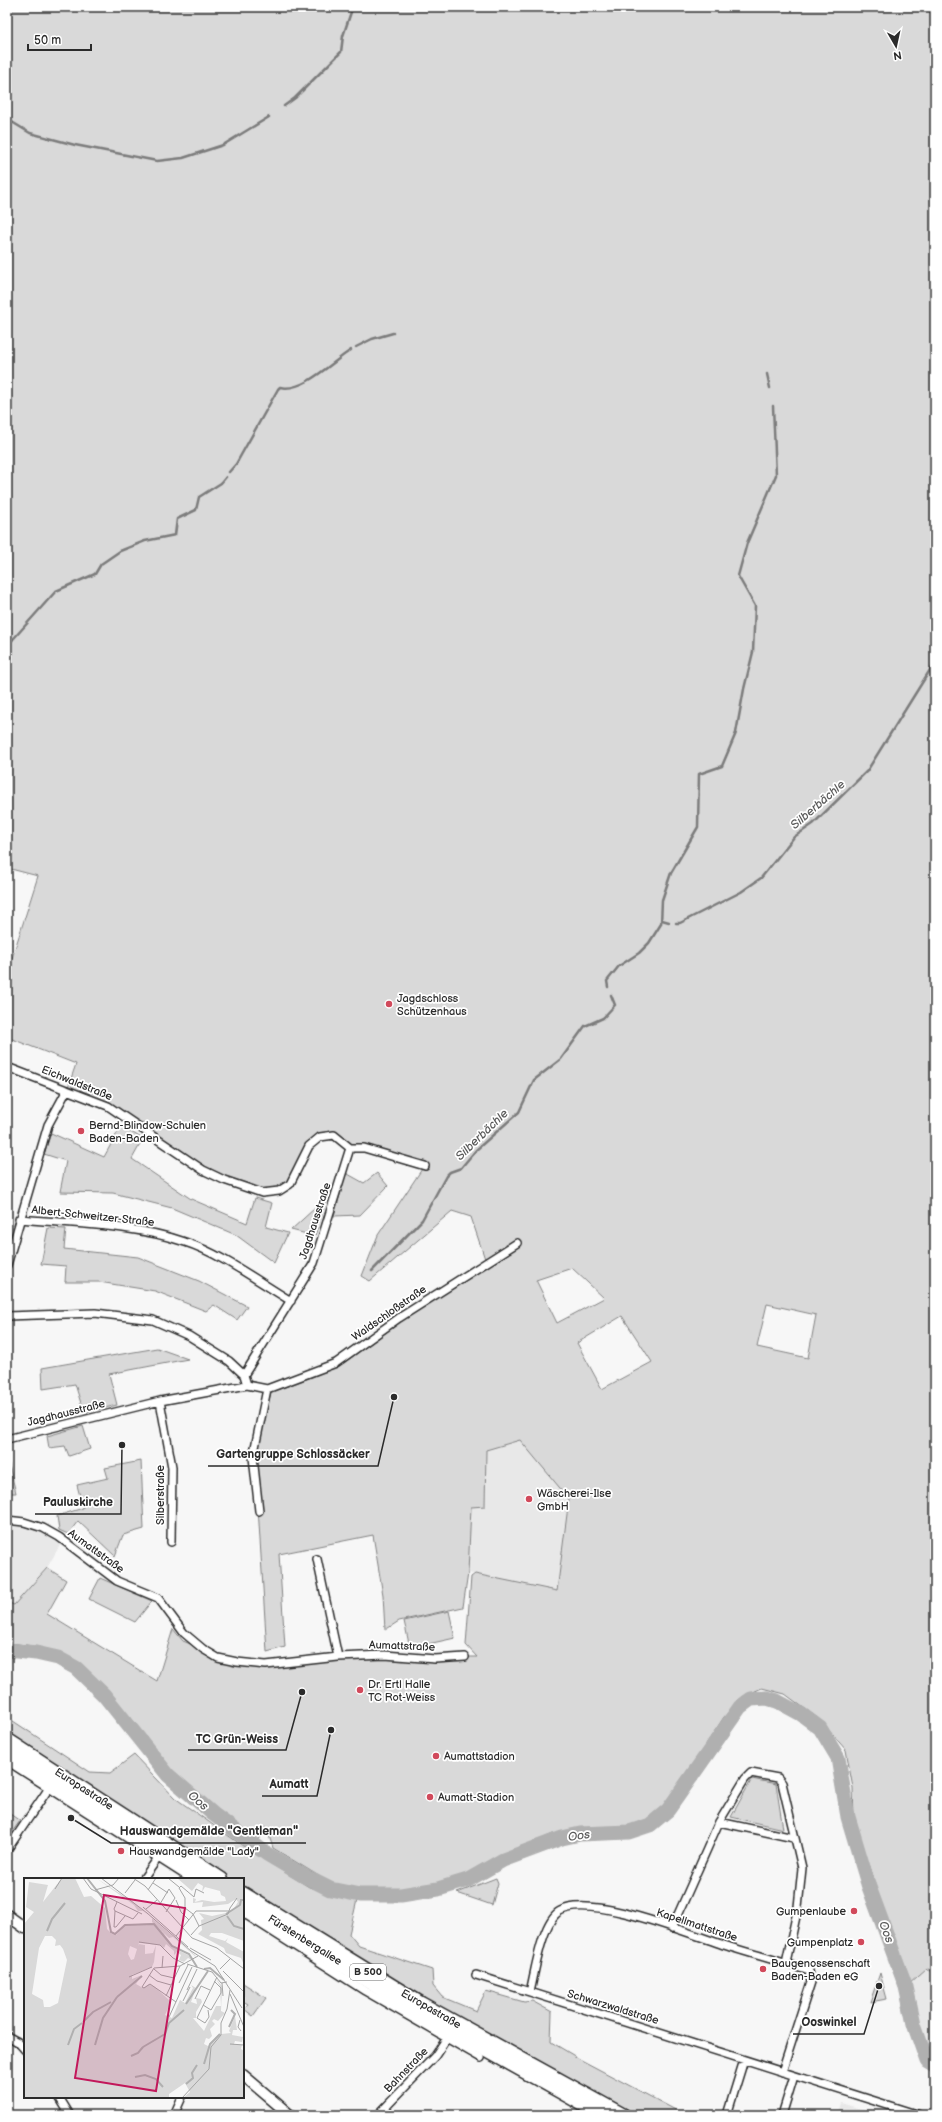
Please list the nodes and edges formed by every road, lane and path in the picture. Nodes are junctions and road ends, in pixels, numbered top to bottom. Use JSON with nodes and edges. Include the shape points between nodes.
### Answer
{"nodes":[{"id":1,"x":7,"y":1067,"type":"edge"},
{"id":2,"x":66,"y":1090,"type":"junction"},
{"id":3,"x":350,"y":1148,"type":"junction"},
{"id":4,"x":425,"y":1166,"type":"dead end"},
{"id":5,"x":19,"y":1219,"type":"junction"},
{"id":6,"x":517,"y":1243,"type":"dead end"},
{"id":7,"x":7,"y":1265,"type":"edge"},
{"id":8,"x":291,"y":1301,"type":"junction"},
{"id":9,"x":7,"y":1316,"type":"edge"},
{"id":10,"x":244,"y":1375,"type":"junction"},
{"id":11,"x":247,"y":1385,"type":"junction"},
{"id":12,"x":267,"y":1389,"type":"junction"},
{"id":13,"x":160,"y":1401,"type":"junction"},
{"id":14,"x":7,"y":1439,"type":"edge"},
{"id":15,"x":259,"y":1511,"type":"dead end"},
{"id":16,"x":7,"y":1520,"type":"edge"},
{"id":17,"x":171,"y":1542,"type":"dead end"},
{"id":18,"x":317,"y":1559,"type":"dead end"},
{"id":19,"x":338,"y":1657,"type":"junction"},
{"id":20,"x":465,"y":1658,"type":"dead end"},
{"id":21,"x":7,"y":1739,"type":"edge"},
{"id":22,"x":7,"y":1750,"type":"edge"},
{"id":23,"x":7,"y":1761,"type":"edge"},
{"id":24,"x":49,"y":1788,"type":"junction"},
{"id":25,"x":719,"y":1822,"type":"junction"},
{"id":26,"x":794,"y":1838,"type":"junction"},
{"id":27,"x":7,"y":1850,"type":"edge"},
{"id":28,"x":158,"y":1858,"type":"junction"},
{"id":29,"x":144,"y":1878,"type":"edge"},
{"id":30,"x":189,"y":1878,"type":"edge"},
{"id":31,"x":202,"y":1878,"type":"edge"},
{"id":32,"x":220,"y":1878,"type":"edge"},
{"id":33,"x":244,"y":1894,"type":"edge"},
{"id":34,"x":244,"y":1905,"type":"edge"},
{"id":35,"x":244,"y":1914,"type":"edge"},
{"id":36,"x":7,"y":1915,"type":"edge"},
{"id":37,"x":24,"y":1927,"type":"edge"},
{"id":38,"x":672,"y":1928,"type":"junction"},
{"id":39,"x":786,"y":1963,"type":"junction"},
{"id":40,"x":476,"y":1975,"type":"dead end"},
{"id":41,"x":530,"y":1992,"type":"junction"},
{"id":42,"x":7,"y":2036,"type":"edge"},
{"id":43,"x":448,"y":2038,"type":"junction"},
{"id":44,"x":24,"y":2049,"type":"edge"},
{"id":45,"x":481,"y":2058,"type":"dead end"},
{"id":46,"x":744,"y":2060,"type":"junction"},
{"id":47,"x":782,"y":2072,"type":"junction"},
{"id":48,"x":244,"y":2076,"type":"edge"},
{"id":49,"x":794,"y":2076,"type":"junction"},
{"id":50,"x":60,"y":2098,"type":"edge"},
{"id":51,"x":182,"y":2098,"type":"edge"},
{"id":52,"x":70,"y":2115,"type":"edge"},
{"id":53,"x":174,"y":2115,"type":"edge"},
{"id":54,"x":290,"y":2115,"type":"edge"},
{"id":55,"x":378,"y":2115,"type":"edge"},
{"id":56,"x":601,"y":2115,"type":"edge"},
{"id":57,"x":624,"y":2115,"type":"edge"},
{"id":58,"x":727,"y":2115,"type":"edge"},
{"id":59,"x":782,"y":2115,"type":"edge"},
{"id":60,"x":919,"y":2115,"type":"edge"}],
"edges":[{"from":1,"to":2,"type":"street","name":"Eichwaldstraße"},
{"from":2,"to":3,"type":"street","name":"Eichwaldstraße","via":[[108,1106],[203,1170],[262,1193],[279,1191],[290,1184],[309,1146],[320,1137],[334,1135]]},
{"from":2,"to":5,"type":"street","via":[[48,1125]]},
{"from":3,"to":4,"type":"street","via":[[364,1148]]},
{"from":3,"to":8,"type":"street","name":"Jagdhausstraße","via":[[314,1263]]},
{"from":5,"to":7,"type":"street"},
{"from":5,"to":8,"type":"street","name":"Albert-Schweitzer-Straße","via":[[137,1230],[186,1242]]},
{"from":6,"to":12,"type":"street","name":"Waldschloßstraße","via":[[406,1314],[336,1363]]},
{"from":8,"to":10,"type":"street","name":"Jagdhausstraße"},
{"from":9,"to":10,"type":"street","via":[[95,1313],[153,1320],[190,1336],[229,1361]]},
{"from":10,"to":11,"type":"street"},
{"from":11,"to":12,"type":"street","name":"Jagdhausstraße"},
{"from":11,"to":13,"type":"street","name":"Jagdhausstraße"},
{"from":12,"to":15,"type":"street","via":[[252,1457]]},
{"from":13,"to":14,"type":"street","name":"Jagdhausstraße"},
{"from":13,"to":17,"type":"street","name":"Silberstraße","via":[[172,1467]]},
{"from":16,"to":19,"type":"street","name":"Aumattstraße","via":[[42,1528],[59,1537],[117,1581],[158,1598],[184,1633],[218,1658],[266,1665]]},
{"from":18,"to":19,"type":"street"},
{"from":19,"to":20,"type":"street","name":"Aumattstraße","via":[[386,1655]]},
{"from":21,"to":32,"type":"main road","name":"Europastraße"},
{"from":22,"to":31,"type":"main road","name":"Europastraße"},
{"from":23,"to":24,"type":"street"},
{"from":24,"to":27,"type":"street"},
{"from":24,"to":28,"type":"street"},
{"from":25,"to":26,"type":"street"},
{"from":25,"to":26,"type":"street","via":[[745,1779],[752,1773],[762,1774],[778,1778],[782,1783]]},
{"from":25,"to":38,"type":"street"},
{"from":26,"to":39,"type":"street","via":[[802,1868],[798,1907]]},
{"from":28,"to":29,"type":"street"},
{"from":28,"to":30,"type":"street"},
{"from":33,"to":57,"type":"main road","name":"Europastraße","number":"B 500","via":[[421,2004]]},
{"from":34,"to":56,"type":"main road","name":"Europastraße","number":"B 500","via":[[404,2004]]},
{"from":35,"to":43,"type":"street","name":"Fürstenbergallee","via":[[365,1990]]},
{"from":36,"to":37,"type":"street"},
{"from":38,"to":39,"type":"street","name":"Kapellmattstraße"},
{"from":38,"to":41,"type":"street","name":"Kapellmattstraße","via":[[592,1907],[560,1911],[548,1924]]},
{"from":39,"to":47,"type":"street","name":"Kapellmattstraße","via":[[809,1971],[811,1982]]},
{"from":40,"to":41,"type":"street","name":"Schwarzwaldstraße"},
{"from":41,"to":46,"type":"street","name":"Schwarzwaldstraße"},
{"from":42,"to":44,"type":"street"},
{"from":43,"to":45,"type":"street","name":"Fürstenbergallee"},
{"from":43,"to":55,"type":"street","name":"Bahnstraße","via":[[435,2056]]},
{"from":46,"to":47,"type":"street","name":"Schwarzwaldstraße"},
{"from":46,"to":58,"type":"street"},
{"from":47,"to":49,"type":"street","name":"Schwarzwaldstraße"},
{"from":48,"to":54,"type":"street"},
{"from":49,"to":59,"type":"street"},
{"from":49,"to":60,"type":"street","name":"Schwarzwaldstraße"},
{"from":50,"to":52,"type":"street"},
{"from":51,"to":53,"type":"street"}]}
